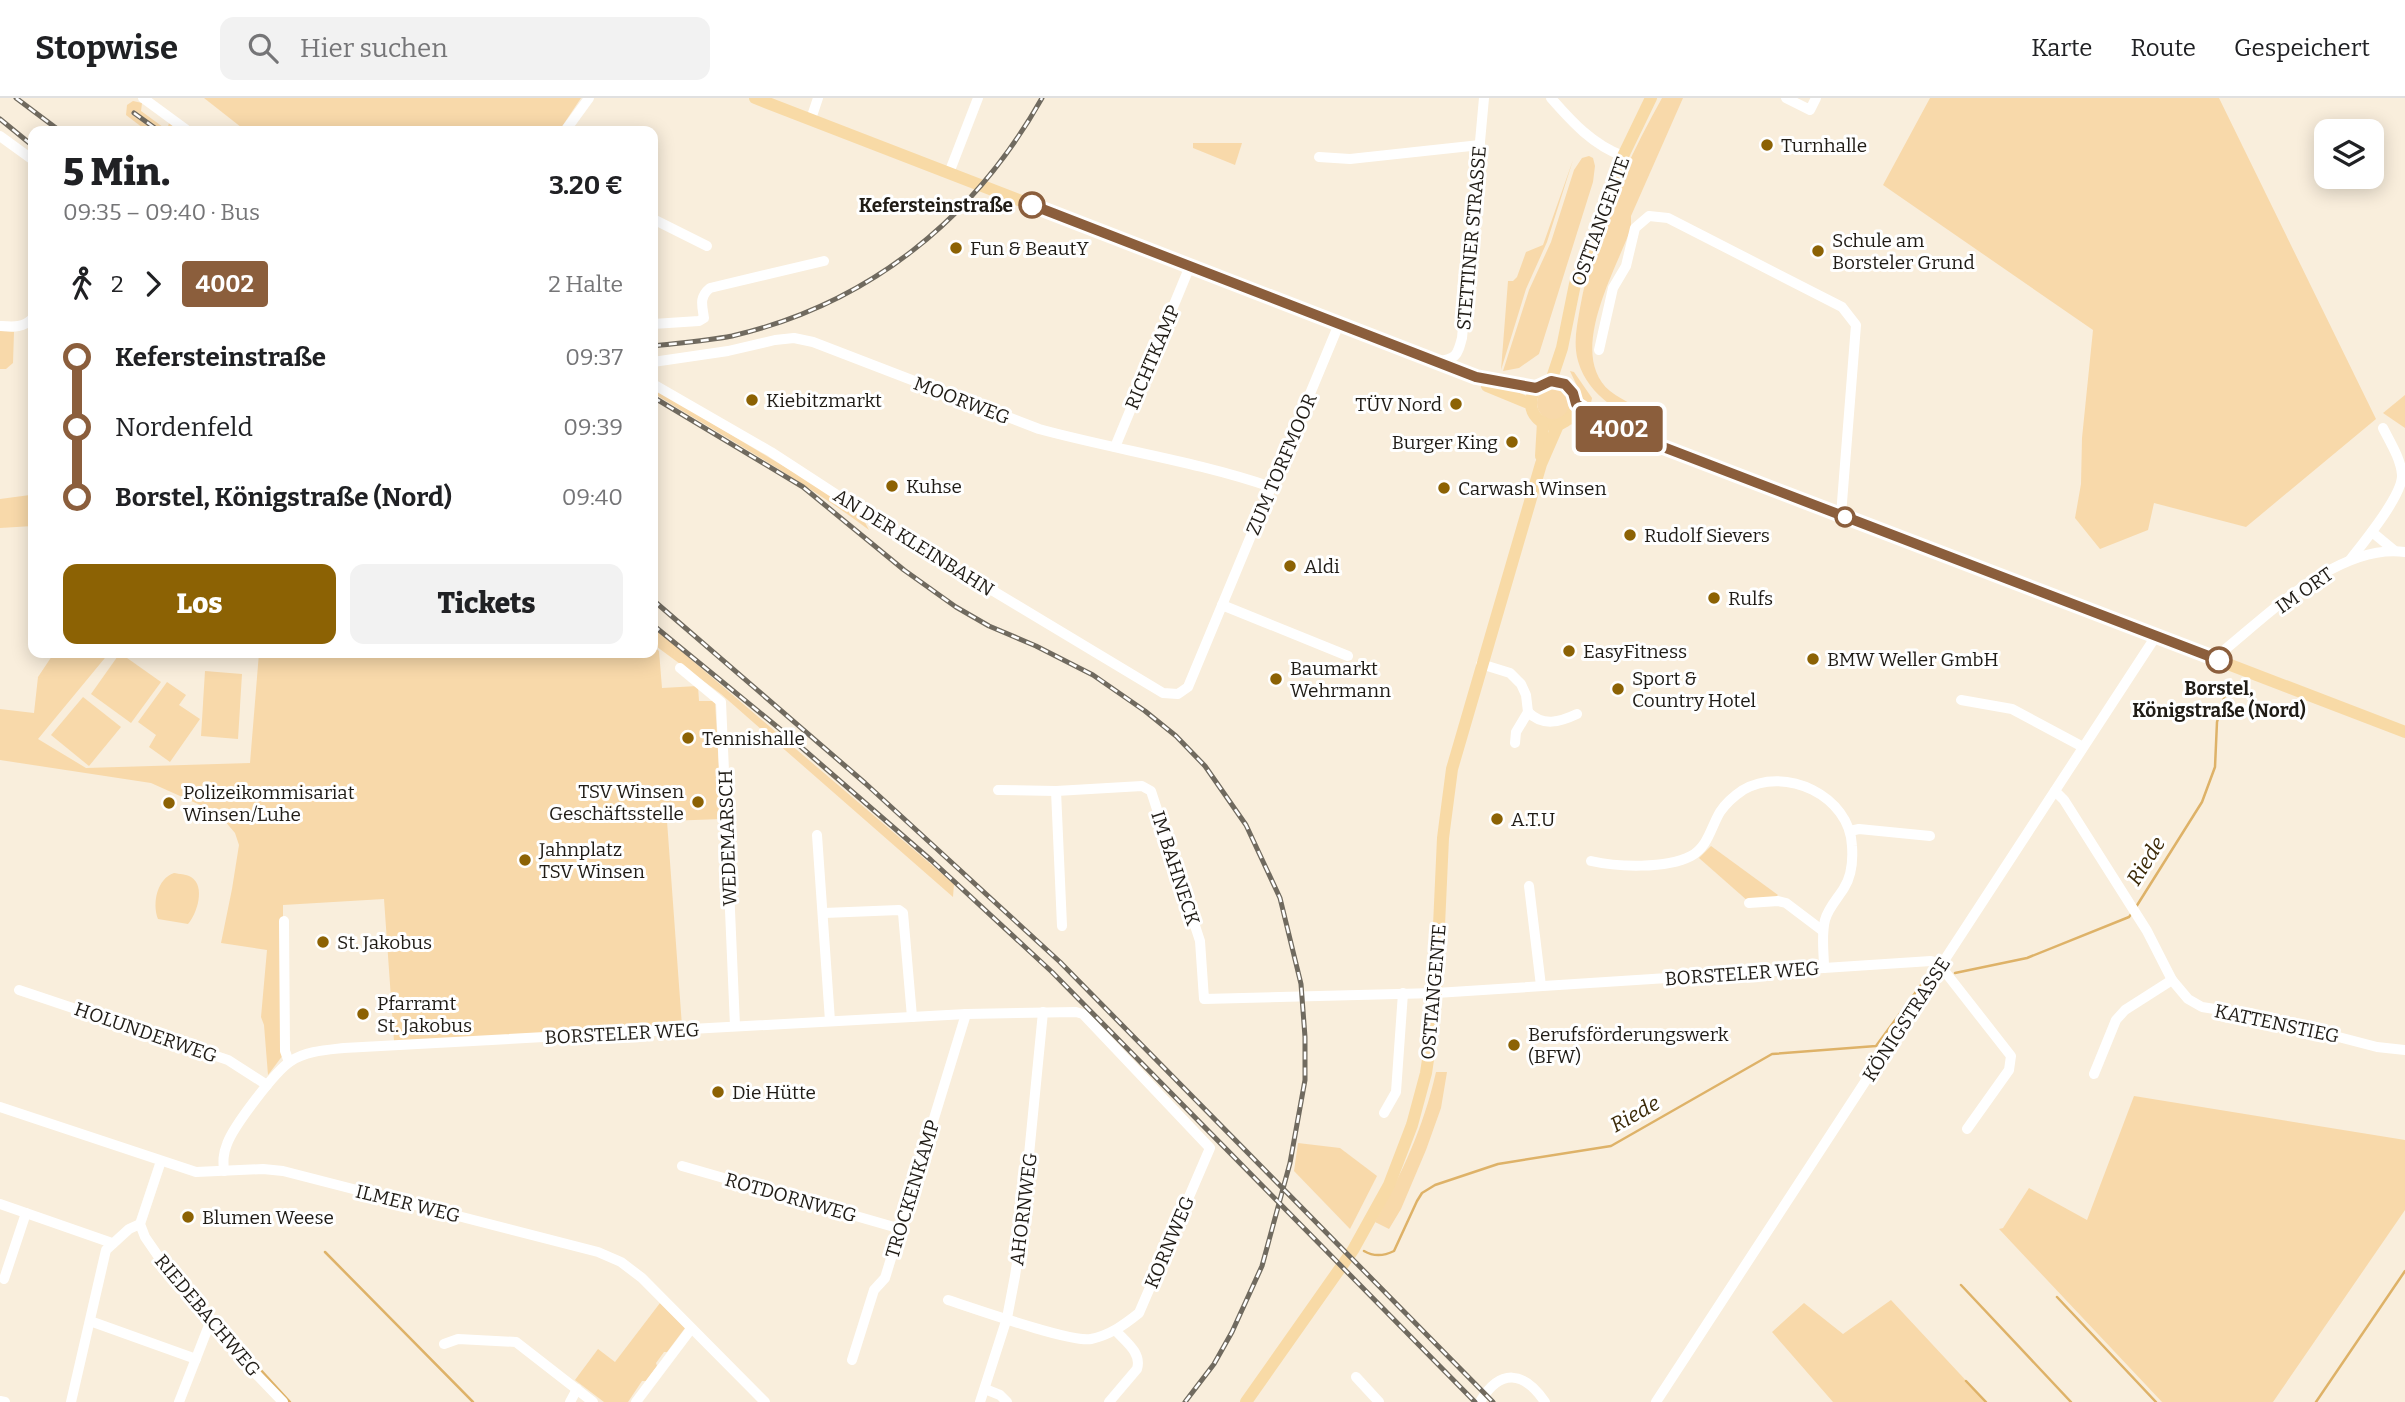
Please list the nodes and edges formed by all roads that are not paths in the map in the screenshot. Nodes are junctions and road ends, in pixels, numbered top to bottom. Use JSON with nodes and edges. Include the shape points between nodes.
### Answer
{"nodes":[{"id":1,"x":143,"y":98,"type":"edge"},
{"id":2,"x":589,"y":98,"type":"edge"},
{"id":3,"x":755,"y":98,"type":"edge"},
{"id":4,"x":818,"y":98,"type":"edge"},
{"id":5,"x":978,"y":98,"type":"edge"},
{"id":6,"x":1484,"y":98,"type":"edge"},
{"id":7,"x":1551,"y":98,"type":"edge"},
{"id":8,"x":1651,"y":98,"type":"edge"},
{"id":9,"x":1787,"y":98,"type":"edge"},
{"id":10,"x":1816,"y":98,"type":"edge"},
{"id":11,"x":811,"y":119,"type":"junction"},
{"id":12,"x":181,"y":126,"type":"edge"},
{"id":13,"x":569,"y":126,"type":"edge"},
{"id":14,"x":0,"y":136,"type":"edge"},
{"id":15,"x":1480,"y":145,"type":"junction"},
{"id":16,"x":28,"y":156,"type":"edge"},
{"id":17,"x":1623,"y":156,"type":"junction"},
{"id":18,"x":1319,"y":157,"type":"dead end"},
{"id":19,"x":949,"y":173,"type":"junction"},
{"id":20,"x":658,"y":222,"type":"edge"},
{"id":21,"x":707,"y":246,"type":"dead end"},
{"id":22,"x":824,"y":261,"type":"dead end"},
{"id":23,"x":1190,"y":266,"type":"junction"},
{"id":24,"x":28,"y":323,"type":"edge"},
{"id":25,"x":658,"y":324,"type":"edge"},
{"id":26,"x":1339,"y":324,"type":"junction"},
{"id":27,"x":0,"y":326,"type":"edge"},
{"id":28,"x":1562,"y":348,"type":"junction"},
{"id":29,"x":1599,"y":350,"type":"dead end"},
{"id":30,"x":658,"y":361,"type":"edge"},
{"id":31,"x":1437,"y":362,"type":"junction"},
{"id":32,"x":1476,"y":377,"type":"junction"},
{"id":33,"x":1551,"y":381,"type":"junction"},
{"id":34,"x":1565,"y":384,"type":"junction"},
{"id":35,"x":658,"y":387,"type":"edge"},
{"id":36,"x":1536,"y":388,"type":"junction"},
{"id":37,"x":1531,"y":404,"type":"junction"},
{"id":38,"x":1576,"y":404,"type":"junction"},
{"id":39,"x":1543,"y":422,"type":"junction"},
{"id":40,"x":1564,"y":422,"type":"junction"},
{"id":41,"x":1611,"y":427,"type":"junction"},
{"id":42,"x":2383,"y":428,"type":"dead end"},
{"id":43,"x":1115,"y":447,"type":"junction"},
{"id":44,"x":1541,"y":464,"type":"junction"},
{"id":45,"x":1271,"y":487,"type":"junction"},
{"id":46,"x":1840,"y":515,"type":"junction"},
{"id":47,"x":2372,"y":532,"type":"junction"},
{"id":48,"x":2400,"y":552,"type":"edge"},
{"id":49,"x":2350,"y":560,"type":"junction"},
{"id":50,"x":1222,"y":605,"type":"junction"},
{"id":51,"x":2156,"y":636,"type":"junction"},
{"id":52,"x":1348,"y":656,"type":"dead end"},
{"id":53,"x":2219,"y":660,"type":"junction"},
{"id":54,"x":1481,"y":664,"type":"junction"},
{"id":55,"x":680,"y":668,"type":"dead end"},
{"id":56,"x":1178,"y":694,"type":"joint"},
{"id":57,"x":1961,"y":700,"type":"dead end"},
{"id":58,"x":1528,"y":712,"type":"junction"},
{"id":59,"x":1577,"y":714,"type":"dead end"},
{"id":60,"x":2405,"y":732,"type":"edge"},
{"id":61,"x":1515,"y":743,"type":"dead end"},
{"id":62,"x":2083,"y":747,"type":"junction"},
{"id":63,"x":998,"y":790,"type":"dead end"},
{"id":64,"x":1056,"y":791,"type":"junction"},
{"id":65,"x":2055,"y":791,"type":"junction"},
{"id":66,"x":1850,"y":831,"type":"junction"},
{"id":67,"x":817,"y":835,"type":"dead end"},
{"id":68,"x":1930,"y":836,"type":"dead end"},
{"id":69,"x":1591,"y":861,"type":"dead end"},
{"id":70,"x":1529,"y":886,"type":"dead end"},
{"id":71,"x":1749,"y":903,"type":"dead end"},
{"id":72,"x":824,"y":913,"type":"junction"},
{"id":73,"x":284,"y":921,"type":"dead end"},
{"id":74,"x":1062,"y":926,"type":"dead end"},
{"id":75,"x":1823,"y":931,"type":"junction"},
{"id":76,"x":1942,"y":964,"type":"junction"},
{"id":77,"x":1824,"y":968,"type":"junction"},
{"id":78,"x":2172,"y":980,"type":"junction"},
{"id":79,"x":1541,"y":986,"type":"junction"},
{"id":80,"x":19,"y":990,"type":"dead end"},
{"id":81,"x":1404,"y":993,"type":"junction"},
{"id":82,"x":1436,"y":993,"type":"junction"},
{"id":83,"x":1204,"y":999,"type":"joint"},
{"id":84,"x":1043,"y":1012,"type":"junction"},
{"id":85,"x":966,"y":1014,"type":"junction"},
{"id":86,"x":912,"y":1017,"type":"junction"},
{"id":87,"x":1088,"y":1017,"type":"joint"},
{"id":88,"x":830,"y":1021,"type":"junction"},
{"id":89,"x":735,"y":1026,"type":"junction"},
{"id":90,"x":2405,"y":1050,"type":"edge"},
{"id":91,"x":289,"y":1062,"type":"junction"},
{"id":92,"x":2094,"y":1074,"type":"dead end"},
{"id":93,"x":267,"y":1085,"type":"junction"},
{"id":94,"x":0,"y":1107,"type":"edge"},
{"id":95,"x":1384,"y":1113,"type":"dead end"},
{"id":96,"x":1967,"y":1129,"type":"dead end"},
{"id":97,"x":161,"y":1161,"type":"junction"},
{"id":98,"x":681,"y":1166,"type":"dead end"},
{"id":99,"x":224,"y":1171,"type":"junction"},
{"id":100,"x":0,"y":1204,"type":"edge"},
{"id":101,"x":26,"y":1213,"type":"junction"},
{"id":102,"x":141,"y":1224,"type":"junction"},
{"id":103,"x":901,"y":1229,"type":"junction"},
{"id":104,"x":112,"y":1242,"type":"junction"},
{"id":105,"x":4,"y":1279,"type":"dead end"},
{"id":106,"x":948,"y":1300,"type":"dead end"},
{"id":107,"x":1007,"y":1318,"type":"junction"},
{"id":108,"x":211,"y":1320,"type":"junction"},
{"id":109,"x":90,"y":1321,"type":"junction"},
{"id":110,"x":691,"y":1329,"type":"junction"},
{"id":111,"x":1116,"y":1331,"type":"junction"},
{"id":112,"x":444,"y":1344,"type":"dead end"},
{"id":113,"x":196,"y":1359,"type":"junction"},
{"id":114,"x":852,"y":1360,"type":"dead end"},
{"id":115,"x":1356,"y":1377,"type":"dead end"},
{"id":116,"x":577,"y":1389,"type":"junction"},
{"id":117,"x":985,"y":1389,"type":"junction"},
{"id":118,"x":1657,"y":1401,"type":"edge"},
{"id":119,"x":71,"y":1402,"type":"edge"},
{"id":120,"x":179,"y":1402,"type":"edge"},
{"id":121,"x":283,"y":1402,"type":"edge"},
{"id":122,"x":569,"y":1402,"type":"edge"},
{"id":123,"x":593,"y":1402,"type":"edge"},
{"id":124,"x":636,"y":1402,"type":"edge"},
{"id":125,"x":765,"y":1402,"type":"edge"},
{"id":126,"x":980,"y":1402,"type":"edge"},
{"id":127,"x":1007,"y":1402,"type":"edge"},
{"id":128,"x":1109,"y":1402,"type":"edge"},
{"id":129,"x":1246,"y":1402,"type":"edge"},
{"id":130,"x":1379,"y":1402,"type":"edge"},
{"id":131,"x":1480,"y":1402,"type":"edge"},
{"id":132,"x":1545,"y":1402,"type":"edge"}],
"edges":[{"from":1,"to":12,"type":"street"},
{"from":2,"to":13,"type":"street"},
{"from":3,"to":11,"type":"main road"},
{"from":4,"to":11,"type":"street"},
{"from":5,"to":19,"type":"street"},
{"from":6,"to":15,"type":"street","name":"STETTINER STRASSE"},
{"from":7,"to":17,"type":"street","via":[[1605,150]]},
{"from":8,"to":17,"type":"main road","name":"OSTTANGENTE"},
{"from":9,"to":10,"type":"street","via":[[1810,110]]},
{"from":11,"to":19,"type":"main road"},
{"from":14,"to":16,"type":"street"},
{"from":15,"to":18,"type":"street","via":[[1350,159]]},
{"from":15,"to":31,"type":"street","name":"STETTINER STRASSE","via":[[1462,338],[1453,358]]},
{"from":17,"to":28,"type":"main road","name":"OSTTANGENTE","via":[[1575,285]]},
{"from":19,"to":23,"type":"main road"},
{"from":20,"to":21,"type":"street"},
{"from":22,"to":25,"type":"street","via":[[710,288],[701,302],[704,318]]},
{"from":23,"to":26,"type":"main road"},
{"from":23,"to":43,"type":"street","name":"RICHTKAMP"},
{"from":24,"to":27,"type":"street"},
{"from":26,"to":31,"type":"main road"},
{"from":26,"to":45,"type":"street","name":"ZUM TORFMOOR"},
{"from":28,"to":33,"type":"main road","name":"OSTTANGENTE"},
{"from":28,"to":34,"type":"main road","name":"OSTTANGENTE"},
{"from":29,"to":46,"type":"street","via":[[1635,228],[1649,216],[1668,218],[1842,307],[1856,325]]},
{"from":30,"to":43,"type":"street","name":"MOORWEG","via":[[794,338],[1038,429]]},
{"from":31,"to":32,"type":"main road"},
{"from":32,"to":36,"type":"main road"},
{"from":32,"to":37,"type":"main road"},
{"from":33,"to":34,"type":"main road"},
{"from":33,"to":36,"type":"main road"},
{"from":34,"to":38,"type":"main road"},
{"from":35,"to":56,"type":"street","name":"AN DER KLEINBAHN","via":[[1163,693]]},
{"from":36,"to":37,"type":"main road"},
{"from":37,"to":39,"type":"main road"},
{"from":38,"to":40,"type":"main road"},
{"from":38,"to":41,"type":"main road"},
{"from":39,"to":40,"type":"main road"},
{"from":39,"to":44,"type":"main road","name":"OSTTANGENTE"},
{"from":40,"to":41,"type":"main road"},
{"from":40,"to":44,"type":"main road","name":"OSTTANGENTE"},
{"from":41,"to":46,"type":"main road"},
{"from":42,"to":47,"type":"street","via":[[2402,479]]},
{"from":43,"to":45,"type":"street","name":"MOORWEG","via":[[1226,471]]},
{"from":44,"to":54,"type":"main road","name":"OSTTANGENTE"},
{"from":45,"to":50,"type":"street","name":"ZUM TORFMOOR"},
{"from":46,"to":51,"type":"main road"},
{"from":47,"to":48,"type":"street"},
{"from":47,"to":49,"type":"street"},
{"from":48,"to":49,"type":"street","name":"IM ORT"},
{"from":49,"to":53,"type":"street","name":"IM ORT","via":[[2304,585]]},
{"from":50,"to":52,"type":"street"},
{"from":50,"to":56,"type":"street","name":"ZUM TORFMOOR","via":[[1188,687]]},
{"from":51,"to":53,"type":"main road"},
{"from":51,"to":62,"type":"street","name":"KÖNIGSTRASSE"},
{"from":53,"to":60,"type":"main road"},
{"from":54,"to":58,"type":"street","via":[[1510,673],[1521,684]]},
{"from":54,"to":82,"type":"main road","name":"OSTTANGENTE","via":[[1447,794]]},
{"from":55,"to":89,"type":"street","name":"WEDEMARSCH","via":[[721,702]]},
{"from":57,"to":62,"type":"street","via":[[2012,709]]},
{"from":58,"to":59,"type":"street","via":[[1546,723]]},
{"from":58,"to":61,"type":"street"},
{"from":62,"to":65,"type":"street","name":"KÖNIGSTRASSE"},
{"from":63,"to":64,"type":"street","name":"IM BAHNECK"},
{"from":64,"to":74,"type":"street"},
{"from":64,"to":83,"type":"street","name":"IM BAHNECK","via":[[1142,786],[1151,791],[1200,941]]},
{"from":65,"to":76,"type":"street","name":"KÖNIGSTRASSE"},
{"from":65,"to":78,"type":"street","name":"KATTENSTIEG","via":[[2131,906]]},
{"from":66,"to":68,"type":"street"},
{"from":66,"to":69,"type":"street","via":[[1837,809],[1817,793],[1794,783],[1758,783],[1730,800],[1702,848],[1692,856],[1617,866]]},
{"from":66,"to":75,"type":"street","via":[[1849,877],[1827,912]]},
{"from":67,"to":72,"type":"street"},
{"from":70,"to":79,"type":"street"},
{"from":71,"to":75,"type":"street","via":[[1786,903]]},
{"from":72,"to":86,"type":"street","via":[[903,913]]},
{"from":72,"to":88,"type":"street"},
{"from":73,"to":91,"type":"street","via":[[285,1051]]},
{"from":75,"to":77,"type":"street"},
{"from":76,"to":77,"type":"street","name":"BORSTELER WEG"},
{"from":76,"to":96,"type":"street","via":[[2011,1056],[2009,1070]]},
{"from":76,"to":118,"type":"street","name":"KÖNIGSTRASSE"},
{"from":77,"to":79,"type":"street","name":"BORSTELER WEG"},
{"from":78,"to":90,"type":"street","name":"KATTENSTIEG","via":[[2202,1007]]},
{"from":78,"to":92,"type":"street","via":[[2116,1020]]},
{"from":79,"to":82,"type":"street","name":"BORSTELER WEG"},
{"from":80,"to":93,"type":"street","name":"HOLUNDERWEG","via":[[228,1060]]},
{"from":81,"to":82,"type":"street","name":"BORSTELER WEG"},
{"from":81,"to":83,"type":"street","name":"BORSTELER WEG"},
{"from":81,"to":95,"type":"street","via":[[1396,1092]]},
{"from":82,"to":129,"type":"main road","name":"OSTTANGENTE","via":[[1426,1073],[1389,1185],[1326,1290]]},
{"from":84,"to":85,"type":"street","name":"BORSTELER WEG"},
{"from":84,"to":87,"type":"street","name":"BORSTELER WEG","via":[[1076,1012]]},
{"from":84,"to":107,"type":"street","name":"AHORNWEG","via":[[1021,1236]]},
{"from":85,"to":86,"type":"street","name":"BORSTELER WEG"},
{"from":85,"to":103,"type":"street","name":"TROCKENKAMP"},
{"from":86,"to":88,"type":"street","name":"BORSTELER WEG"},
{"from":87,"to":111,"type":"street","name":"KORNWEG","via":[[1210,1148],[1139,1313]]},
{"from":88,"to":89,"type":"street","name":"BORSTELER WEG"},
{"from":89,"to":91,"type":"street","name":"BORSTELER WEG","via":[[344,1048],[304,1054]]},
{"from":91,"to":93,"type":"street","name":"BORSTELER WEG"},
{"from":93,"to":99,"type":"street","name":"BORSTELER WEG","via":[[228,1141]]},
{"from":94,"to":97,"type":"street","name":"ILMER WEG"},
{"from":97,"to":99,"type":"street","name":"ILMER WEG","via":[[196,1172]]},
{"from":97,"to":102,"type":"street"},
{"from":98,"to":103,"type":"street","name":"ROTDORNWEG"},
{"from":99,"to":110,"type":"street","name":"ILMER WEG","via":[[284,1171],[598,1252],[631,1270]]},
{"from":100,"to":101,"type":"street"},
{"from":101,"to":104,"type":"street"},
{"from":101,"to":105,"type":"street"},
{"from":102,"to":104,"type":"street"},
{"from":102,"to":108,"type":"street","name":"RIEDEBACHWEG","via":[[176,1282]]},
{"from":103,"to":114,"type":"street","name":"TROCKENKAMP","via":[[885,1278],[874,1290]]},
{"from":104,"to":109,"type":"street","via":[[102,1260]]},
{"from":106,"to":107,"type":"street","name":"KORNWEG"},
{"from":107,"to":111,"type":"street","name":"KORNWEG","via":[[1088,1340]]},
{"from":107,"to":117,"type":"street","name":"AHORNWEG"},
{"from":108,"to":113,"type":"street"},
{"from":108,"to":121,"type":"street","name":"RIEDEBACHWEG"},
{"from":109,"to":113,"type":"street"},
{"from":109,"to":119,"type":"street"},
{"from":110,"to":124,"type":"street"},
{"from":110,"to":125,"type":"street","name":"ILMER WEG"},
{"from":111,"to":128,"type":"street","via":[[1139,1356],[1139,1363]]},
{"from":112,"to":116,"type":"street","via":[[458,1339],[516,1342]]},
{"from":113,"to":120,"type":"street"},
{"from":115,"to":130,"type":"street"},
{"from":116,"to":122,"type":"street"},
{"from":116,"to":123,"type":"street"},
{"from":117,"to":126,"type":"street","name":"AHORNWEG"},
{"from":117,"to":127,"type":"street"},
{"from":131,"to":132,"type":"street","via":[[1500,1381],[1512,1377],[1524,1379]]}]}
